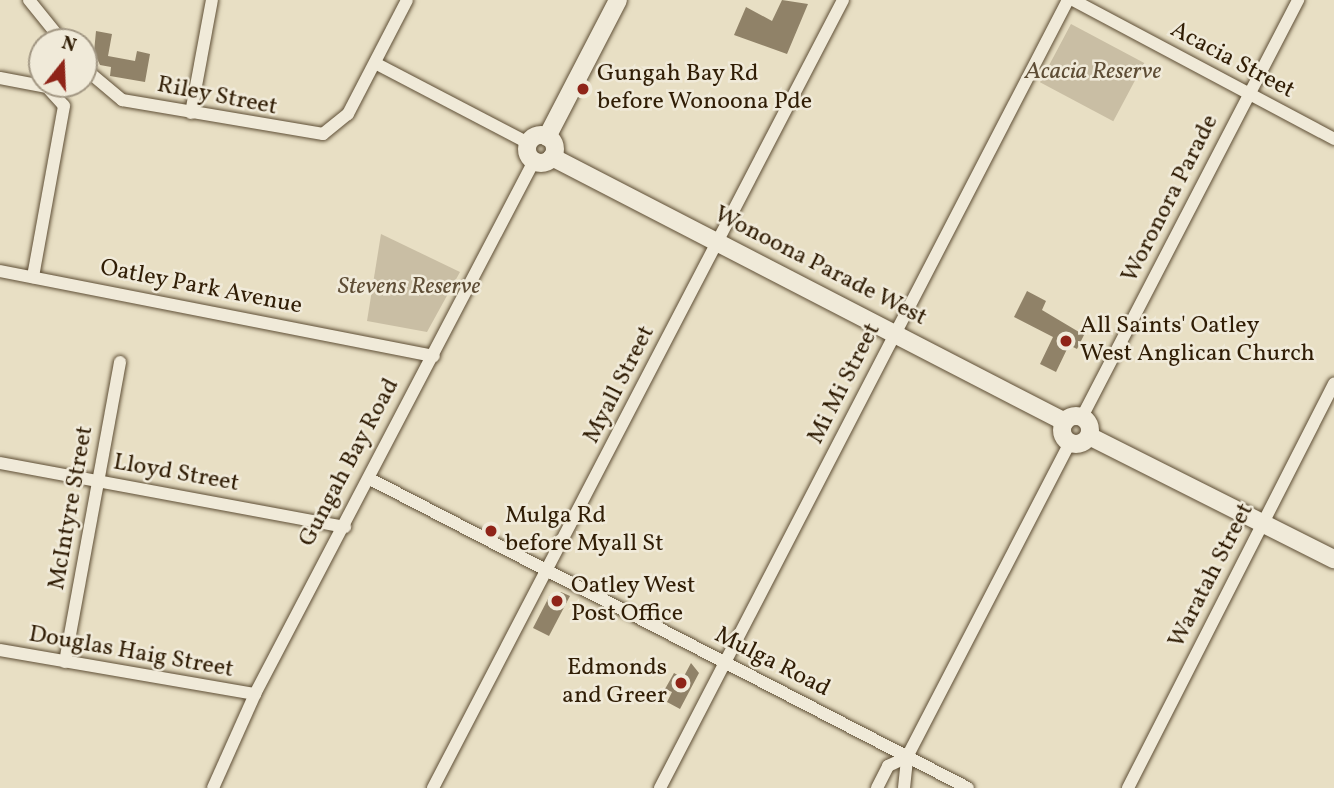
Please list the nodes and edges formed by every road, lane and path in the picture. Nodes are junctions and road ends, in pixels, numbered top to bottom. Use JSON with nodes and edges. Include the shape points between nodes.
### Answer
{"nodes":[{"id":1,"x":29,"y":0,"type":"edge"},
{"id":2,"x":212,"y":0,"type":"edge"},
{"id":3,"x":407,"y":0,"type":"edge"},
{"id":4,"x":618,"y":0,"type":"edge"},
{"id":5,"x":843,"y":0,"type":"edge"},
{"id":6,"x":1068,"y":0,"type":"edge"},
{"id":7,"x":1073,"y":0,"type":"edge"},
{"id":8,"x":1298,"y":0,"type":"edge"},
{"id":9,"x":52,"y":28,"type":"edge"},
{"id":10,"x":375,"y":63,"type":"junction"},
{"id":11,"x":0,"y":78,"type":"edge"},
{"id":12,"x":98,"y":81,"type":"edge"},
{"id":13,"x":1248,"y":95,"type":"junction"},
{"id":14,"x":191,"y":113,"type":"junction"},
{"id":15,"x":547,"y":137,"type":"junction"},
{"id":16,"x":1334,"y":139,"type":"edge"},
{"id":17,"x":528,"y":143,"type":"junction"},
{"id":18,"x":543,"y":159,"type":"junction"},
{"id":19,"x":719,"y":242,"type":"junction"},
{"id":20,"x":0,"y":271,"type":"edge"},
{"id":21,"x":33,"y":277,"type":"junction"},
{"id":22,"x":895,"y":333,"type":"junction"},
{"id":23,"x":434,"y":356,"type":"junction"},
{"id":24,"x":120,"y":362,"type":"dead end"},
{"id":25,"x":1334,"y":383,"type":"edge"},
{"id":26,"x":1074,"y":420,"type":"junction"},
{"id":27,"x":1089,"y":436,"type":"junction"},
{"id":28,"x":1070,"y":442,"type":"junction"},
{"id":29,"x":0,"y":463,"type":"edge"},
{"id":30,"x":370,"y":479,"type":"junction"},
{"id":31,"x":99,"y":481,"type":"junction"},
{"id":32,"x":1263,"y":521,"type":"junction"},
{"id":33,"x":345,"y":527,"type":"junction"},
{"id":34,"x":1334,"y":559,"type":"edge"},
{"id":35,"x":546,"y":571,"type":"junction"},
{"id":36,"x":0,"y":650,"type":"edge"},
{"id":37,"x":65,"y":662,"type":"junction"},
{"id":38,"x":725,"y":663,"type":"junction"},
{"id":39,"x":255,"y":694,"type":"junction"},
{"id":40,"x":907,"y":757,"type":"junction"},
{"id":41,"x":213,"y":788,"type":"edge"},
{"id":42,"x":433,"y":788,"type":"edge"},
{"id":43,"x":660,"y":788,"type":"edge"},
{"id":44,"x":877,"y":788,"type":"edge"},
{"id":45,"x":904,"y":788,"type":"edge"},
{"id":46,"x":968,"y":788,"type":"edge"},
{"id":47,"x":1128,"y":788,"type":"edge"}],
"edges":[{"from":1,"to":9,"type":"street"},
{"from":2,"to":14,"type":"street"},
{"from":3,"to":10,"type":"street"},
{"from":4,"to":15,"type":"street"},
{"from":5,"to":19,"type":"street","name":"Myall Street"},
{"from":6,"to":22,"type":"street","name":"Mi Mi Street"},
{"from":7,"to":13,"type":"street","name":"Acacia Street"},
{"from":8,"to":13,"type":"street","name":"Woronora Parade"},
{"from":10,"to":14,"type":"street","name":"Riley Street","via":[[348,114],[334,129],[308,135]]},
{"from":10,"to":17,"type":"street"},
{"from":11,"to":21,"type":"street","via":[[47,87],[64,106]]},
{"from":12,"to":14,"type":"street","name":"Riley Street","via":[[116,98]]},
{"from":13,"to":16,"type":"street","name":"Acacia Street"},
{"from":13,"to":26,"type":"street","name":"Woronora Parade"},
{"from":15,"to":17,"type":"street"},
{"from":15,"to":18,"type":"street"},
{"from":17,"to":18,"type":"street"},
{"from":18,"to":19,"type":"street","name":"Wonoona Parade West"},
{"from":18,"to":23,"type":"street","name":"Gungah Bay Road"},
{"from":19,"to":22,"type":"street","name":"Wonoona Parade West"},
{"from":19,"to":35,"type":"street","name":"Myall Street"},
{"from":20,"to":21,"type":"street","name":"Oatley Park Avenue"},
{"from":21,"to":23,"type":"street","name":"Oatley Park Avenue"},
{"from":22,"to":26,"type":"street","name":"Wonoona Parade West"},
{"from":22,"to":38,"type":"street","name":"Mi Mi Street"},
{"from":23,"to":30,"type":"street","name":"Gungah Bay Road"},
{"from":24,"to":31,"type":"street","name":"McIntyre Street"},
{"from":25,"to":32,"type":"street","name":"Waratah Street"},
{"from":26,"to":27,"type":"street"},
{"from":26,"to":28,"type":"street"},
{"from":27,"to":28,"type":"street"},
{"from":27,"to":32,"type":"street"},
{"from":28,"to":40,"type":"street"},
{"from":29,"to":31,"type":"street","name":"Lloyd Street"},
{"from":30,"to":33,"type":"street","name":"Gungah Bay Road"},
{"from":30,"to":35,"type":"street","name":"Mulga Road"},
{"from":31,"to":33,"type":"street","name":"Lloyd Street"},
{"from":31,"to":37,"type":"street","name":"McIntyre Street"},
{"from":32,"to":34,"type":"street"},
{"from":32,"to":47,"type":"street","name":"Waratah Street"},
{"from":33,"to":39,"type":"street","name":"Gungah Bay Road"},
{"from":35,"to":38,"type":"street","name":"Mulga Road"},
{"from":35,"to":42,"type":"street","name":"Myall Street"},
{"from":36,"to":37,"type":"street","name":"Douglas Haig Street"},
{"from":37,"to":39,"type":"street","name":"Douglas Haig Street"},
{"from":38,"to":40,"type":"street","name":"Mulga Road"},
{"from":38,"to":43,"type":"street","name":"Mi Mi Street"},
{"from":39,"to":41,"type":"street","name":"Gungah Bay Road"},
{"from":40,"to":44,"type":"street","via":[[888,766]]},
{"from":40,"to":45,"type":"street"},
{"from":40,"to":46,"type":"street","name":"Mulga Road"}]}
